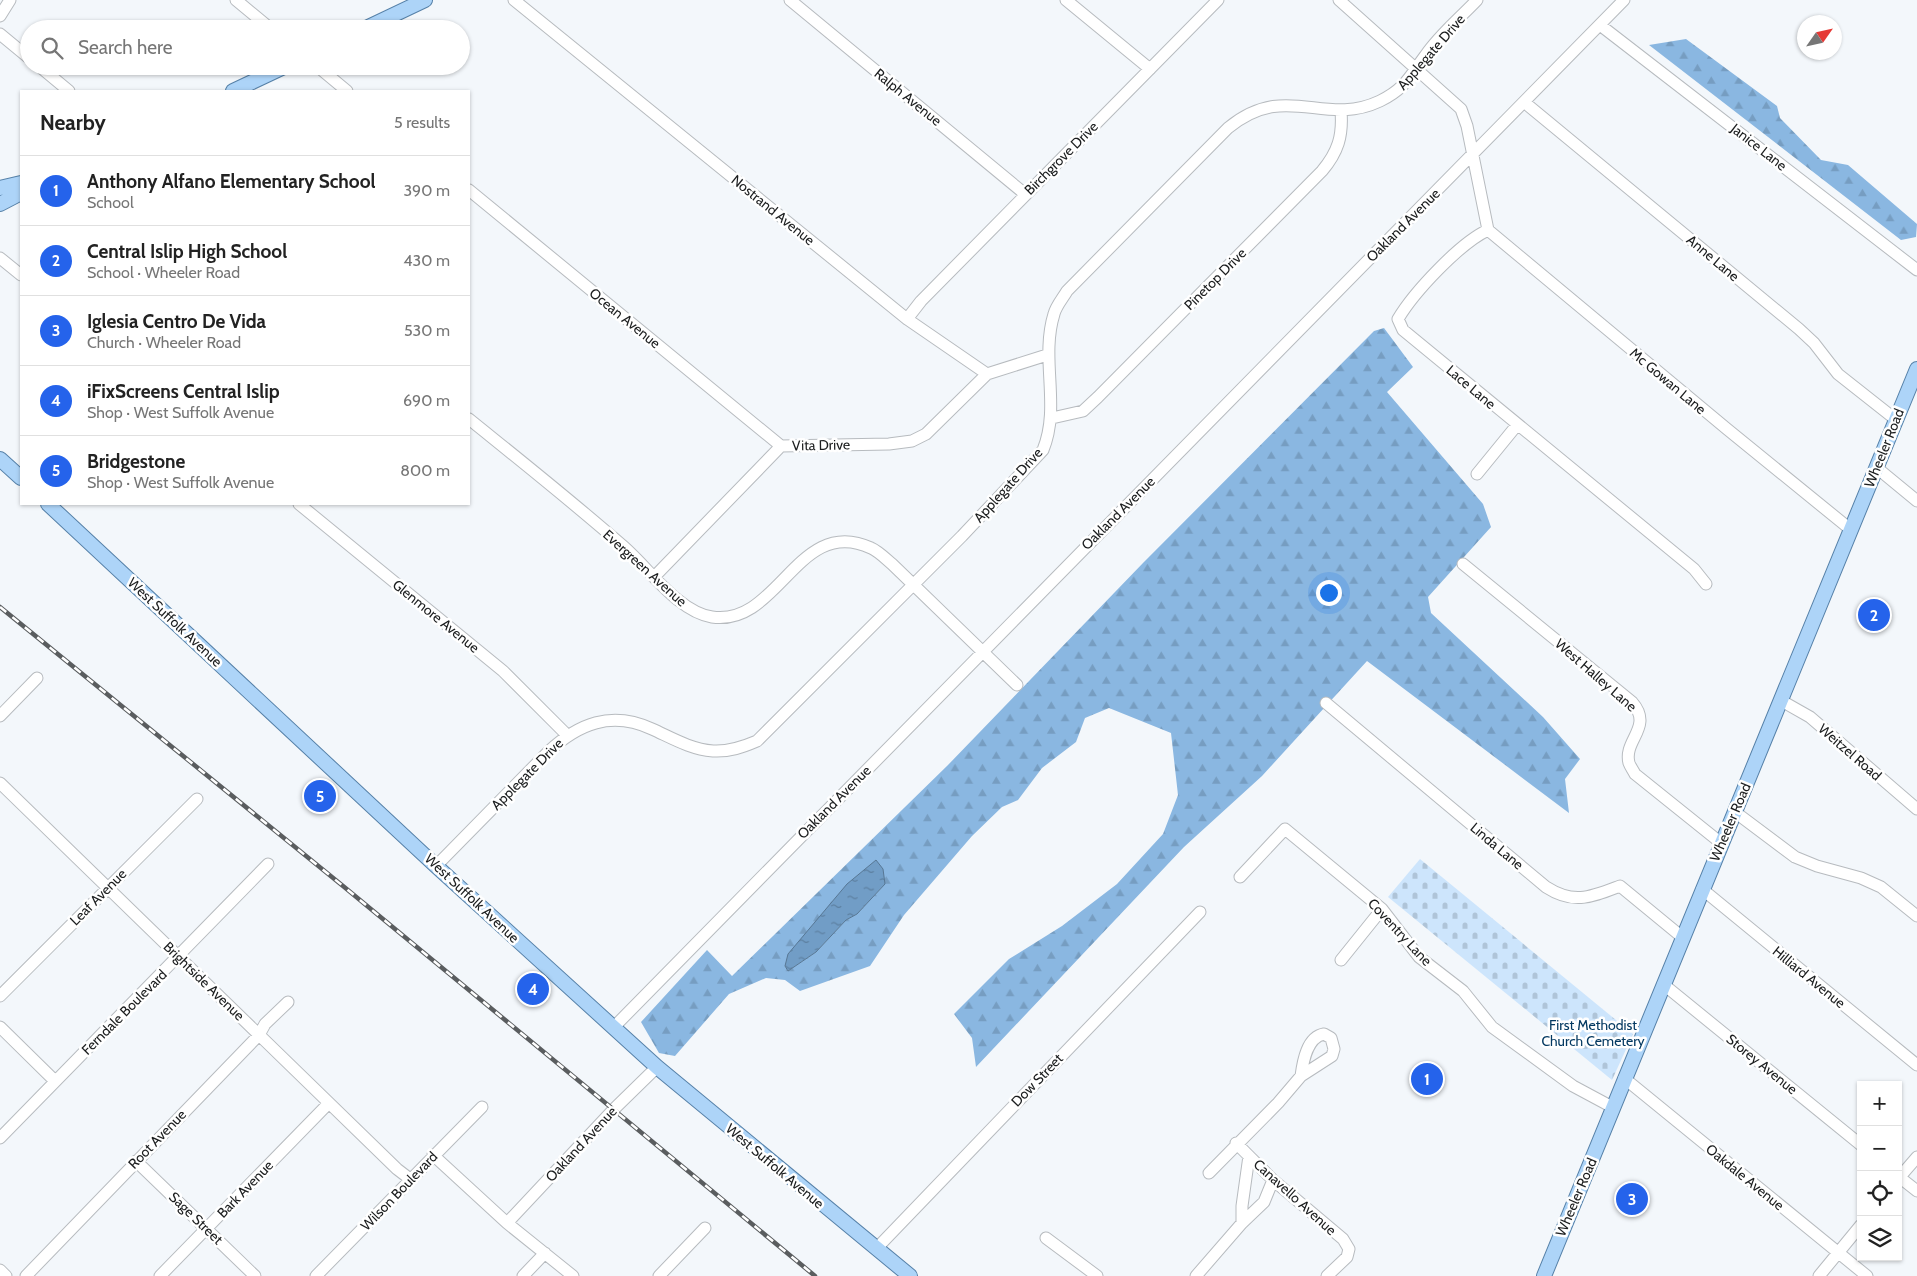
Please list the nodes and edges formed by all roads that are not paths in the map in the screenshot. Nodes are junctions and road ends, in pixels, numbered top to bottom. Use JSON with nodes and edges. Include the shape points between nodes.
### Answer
{"nodes":[{"id":1,"x":10,"y":0,"type":"edge"},
{"id":2,"x":236,"y":0,"type":"edge"},
{"id":3,"x":425,"y":0,"type":"edge"},
{"id":4,"x":514,"y":0,"type":"edge"},
{"id":5,"x":790,"y":0,"type":"edge"},
{"id":6,"x":1066,"y":0,"type":"edge"},
{"id":7,"x":1218,"y":0,"type":"edge"},
{"id":8,"x":1338,"y":0,"type":"edge"},
{"id":9,"x":1477,"y":0,"type":"edge"},
{"id":10,"x":1624,"y":0,"type":"edge"},
{"id":11,"x":0,"y":16,"type":"edge"},
{"id":12,"x":260,"y":20,"type":"edge"},
{"id":13,"x":383,"y":20,"type":"edge"},
{"id":14,"x":1600,"y":25,"type":"junction"},
{"id":15,"x":0,"y":34,"type":"edge"},
{"id":16,"x":20,"y":51,"type":"edge"},
{"id":17,"x":1417,"y":68,"type":"junction"},
{"id":18,"x":1150,"y":69,"type":"junction"},
{"id":19,"x":50,"y":75,"type":"edge"},
{"id":20,"x":267,"y":75,"type":"edge"},
{"id":21,"x":328,"y":75,"type":"edge"},
{"id":22,"x":68,"y":90,"type":"edge"},
{"id":23,"x":235,"y":90,"type":"edge"},
{"id":24,"x":346,"y":90,"type":"edge"},
{"id":25,"x":1524,"y":102,"type":"junction"},
{"id":26,"x":1341,"y":110,"type":"junction"},
{"id":27,"x":1473,"y":154,"type":"junction"},
{"id":28,"x":20,"y":183,"type":"edge"},
{"id":29,"x":0,"y":188,"type":"edge"},
{"id":30,"x":470,"y":191,"type":"edge"},
{"id":31,"x":20,"y":194,"type":"edge"},
{"id":32,"x":1026,"y":194,"type":"junction"},
{"id":33,"x":0,"y":204,"type":"edge"},
{"id":34,"x":1488,"y":230,"type":"junction"},
{"id":35,"x":0,"y":258,"type":"edge"},
{"id":36,"x":1917,"y":270,"type":"edge"},
{"id":37,"x":20,"y":274,"type":"edge"},
{"id":38,"x":907,"y":319,"type":"junction"},
{"id":39,"x":1047,"y":355,"type":"junction"},
{"id":40,"x":1917,"y":369,"type":"edge"},
{"id":41,"x":987,"y":374,"type":"junction"},
{"id":42,"x":1052,"y":418,"type":"junction"},
{"id":43,"x":1895,"y":419,"type":"junction"},
{"id":44,"x":470,"y":420,"type":"edge"},
{"id":45,"x":1517,"y":425,"type":"junction"},
{"id":46,"x":780,"y":446,"type":"junction"},
{"id":47,"x":0,"y":459,"type":"edge"},
{"id":48,"x":1877,"y":468,"type":"junction"},
{"id":49,"x":1477,"y":474,"type":"dead end"},
{"id":50,"x":20,"y":477,"type":"edge"},
{"id":51,"x":1917,"y":501,"type":"edge"},
{"id":52,"x":49,"y":505,"type":"edge"},
{"id":53,"x":300,"y":505,"type":"edge"},
{"id":54,"x":1850,"y":529,"type":"junction"},
{"id":55,"x":1463,"y":564,"type":"dead end"},
{"id":56,"x":654,"y":576,"type":"junction"},
{"id":57,"x":913,"y":583,"type":"junction"},
{"id":58,"x":1706,"y":584,"type":"dead end"},
{"id":59,"x":982,"y":652,"type":"junction"},
{"id":60,"x":37,"y":678,"type":"dead end"},
{"id":61,"x":1017,"y":685,"type":"dead end"},
{"id":62,"x":1780,"y":700,"type":"junction"},
{"id":63,"x":1326,"y":703,"type":"dead end"},
{"id":64,"x":0,"y":716,"type":"edge"},
{"id":65,"x":567,"y":735,"type":"junction"},
{"id":66,"x":0,"y":783,"type":"edge"},
{"id":67,"x":196,"y":798,"type":"dead end"},
{"id":68,"x":1917,"y":809,"type":"edge"},
{"id":69,"x":1735,"y":812,"type":"junction"},
{"id":70,"x":1721,"y":843,"type":"junction"},
{"id":71,"x":268,"y":864,"type":"dead end"},
{"id":72,"x":436,"y":866,"type":"junction"},
{"id":73,"x":1240,"y":876,"type":"dead end"},
{"id":74,"x":107,"y":887,"type":"junction"},
{"id":75,"x":1702,"y":889,"type":"junction"},
{"id":76,"x":1382,"y":909,"type":"junction"},
{"id":77,"x":1200,"y":912,"type":"dead end"},
{"id":78,"x":1917,"y":916,"type":"edge"},
{"id":79,"x":1682,"y":937,"type":"junction"},
{"id":80,"x":179,"y":956,"type":"junction"},
{"id":81,"x":1341,"y":960,"type":"dead end"},
{"id":82,"x":1664,"y":984,"type":"junction"},
{"id":83,"x":0,"y":996,"type":"edge"},
{"id":84,"x":288,"y":1002,"type":"dead end"},
{"id":85,"x":0,"y":1027,"type":"edge"},
{"id":86,"x":613,"y":1028,"type":"junction"},
{"id":87,"x":259,"y":1035,"type":"junction"},
{"id":88,"x":1917,"y":1065,"type":"edge"},
{"id":89,"x":657,"y":1067,"type":"junction"},
{"id":90,"x":1301,"y":1076,"type":"dead end"},
{"id":91,"x":1624,"y":1078,"type":"junction"},
{"id":92,"x":55,"y":1081,"type":"junction"},
{"id":93,"x":329,"y":1103,"type":"junction"},
{"id":94,"x":482,"y":1107,"type":"dead end"},
{"id":95,"x":1614,"y":1108,"type":"junction"},
{"id":96,"x":0,"y":1138,"type":"edge"},
{"id":97,"x":1857,"y":1142,"type":"edge"},
{"id":98,"x":1236,"y":1143,"type":"junction"},
{"id":99,"x":433,"y":1155,"type":"junction"},
{"id":100,"x":1249,"y":1156,"type":"junction"},
{"id":101,"x":1917,"y":1157,"type":"edge"},
{"id":102,"x":136,"y":1161,"type":"junction"},
{"id":103,"x":1209,"y":1173,"type":"dead end"},
{"id":104,"x":1902,"y":1174,"type":"edge"},
{"id":105,"x":410,"y":1179,"type":"junction"},
{"id":106,"x":1902,"y":1179,"type":"edge"},
{"id":107,"x":1273,"y":1180,"type":"junction"},
{"id":108,"x":1917,"y":1191,"type":"edge"},
{"id":109,"x":507,"y":1222,"type":"junction"},
{"id":110,"x":1242,"y":1223,"type":"junction"},
{"id":111,"x":704,"y":1228,"type":"dead end"},
{"id":112,"x":206,"y":1229,"type":"junction"},
{"id":113,"x":1857,"y":1230,"type":"edge"},
{"id":114,"x":1046,"y":1238,"type":"dead end"},
{"id":115,"x":876,"y":1249,"type":"junction"},
{"id":116,"x":1838,"y":1252,"type":"junction"},
{"id":117,"x":545,"y":1253,"type":"junction"},
{"id":118,"x":0,"y":1270,"type":"edge"},
{"id":119,"x":6,"y":1276,"type":"edge"},
{"id":120,"x":26,"y":1276,"type":"edge"},
{"id":121,"x":160,"y":1276,"type":"edge"},
{"id":122,"x":255,"y":1276,"type":"edge"},
{"id":123,"x":316,"y":1276,"type":"edge"},
{"id":124,"x":523,"y":1276,"type":"edge"},
{"id":125,"x":573,"y":1276,"type":"edge"},
{"id":126,"x":659,"y":1276,"type":"edge"},
{"id":127,"x":910,"y":1276,"type":"edge"},
{"id":128,"x":1098,"y":1276,"type":"edge"},
{"id":129,"x":1196,"y":1276,"type":"edge"},
{"id":130,"x":1327,"y":1276,"type":"edge"},
{"id":131,"x":1545,"y":1276,"type":"edge"},
{"id":132,"x":1819,"y":1276,"type":"edge"},
{"id":133,"x":1867,"y":1276,"type":"edge"}],
"edges":[{"from":1,"to":11,"type":"street"},
{"from":2,"to":12,"type":"street"},
{"from":3,"to":13,"type":"main road"},
{"from":4,"to":38,"type":"street","name":"Nostrand Avenue"},
{"from":5,"to":32,"type":"street","name":"Ralph Avenue"},
{"from":6,"to":18,"type":"street"},
{"from":7,"to":18,"type":"street","name":"Birchgrove Drive"},
{"from":8,"to":17,"type":"street"},
{"from":9,"to":17,"type":"street","name":"Applegate Drive","via":[[1425,55]]},
{"from":10,"to":14,"type":"street","name":"Oakland Avenue"},
{"from":14,"to":25,"type":"street","name":"Oakland Avenue"},
{"from":14,"to":36,"type":"street","name":"Janice Lane"},
{"from":15,"to":16,"type":"street"},
{"from":17,"to":26,"type":"street","name":"Applegate Drive","via":[[1398,91],[1380,101]]},
{"from":17,"to":27,"type":"street","via":[[1461,109]]},
{"from":18,"to":32,"type":"street","name":"Birchgrove Drive"},
{"from":19,"to":22,"type":"street"},
{"from":20,"to":23,"type":"main road"},
{"from":21,"to":24,"type":"street"},
{"from":25,"to":27,"type":"street","name":"Oakland Avenue"},
{"from":25,"to":43,"type":"street","name":"Anne Lane","via":[[1799,329],[1838,374]]},
{"from":26,"to":39,"type":"street","name":"Applegate Drive","via":[[1274,105],[1242,116],[1067,290],[1054,312]]},
{"from":26,"to":42,"type":"street","name":"Pinetop Drive","via":[[1340,142],[1334,157],[1322,171],[1083,411]]},
{"from":27,"to":34,"type":"street"},
{"from":27,"to":59,"type":"street","name":"Oakland Avenue"},
{"from":28,"to":29,"type":"main road"},
{"from":30,"to":46,"type":"street","name":"Ocean Avenue"},
{"from":31,"to":33,"type":"main road"},
{"from":32,"to":38,"type":"street","name":"Birchgrove Drive"},
{"from":34,"to":45,"type":"street","name":"Lace Lane","via":[[1473,237],[1408,302],[1398,319],[1403,330]]},
{"from":34,"to":54,"type":"street","name":"Mc Gowan Lane"},
{"from":35,"to":37,"type":"street"},
{"from":38,"to":41,"type":"street","name":"Nostrand Avenue"},
{"from":39,"to":41,"type":"street"},
{"from":39,"to":42,"type":"street","name":"Applegate Drive"},
{"from":40,"to":43,"type":"main road","name":"Wheeler Road"},
{"from":41,"to":46,"type":"street","name":"Vita Drive","via":[[926,434],[912,441]]},
{"from":42,"to":57,"type":"street","name":"Applegate Drive","via":[[1042,450],[1028,467]]},
{"from":43,"to":48,"type":"main road","name":"Wheeler Road"},
{"from":44,"to":56,"type":"street","name":"Evergreen Avenue","via":[[624,547]]},
{"from":45,"to":49,"type":"street"},
{"from":45,"to":58,"type":"street","name":"Lace Lane","via":[[1694,569]]},
{"from":46,"to":56,"type":"street","name":"Vita Drive"},
{"from":47,"to":50,"type":"main road"},
{"from":48,"to":51,"type":"street"},
{"from":48,"to":54,"type":"main road","name":"Wheeler Road"},
{"from":52,"to":72,"type":"main road","name":"West Suffolk Avenue"},
{"from":53,"to":65,"type":"street","name":"Glenmore Avenue","via":[[502,671]]},
{"from":54,"to":62,"type":"main road","name":"Wheeler Road"},
{"from":55,"to":70,"type":"street","name":"West Halley Lane","via":[[1632,702],[1640,711],[1640,724],[1629,762],[1635,774]]},
{"from":56,"to":57,"type":"street","name":"Evergreen Avenue","via":[[693,611],[711,617],[730,617],[748,612],[804,558],[819,547],[836,543],[872,548]]},
{"from":57,"to":59,"type":"street","name":"Evergreen Avenue"},
{"from":57,"to":65,"type":"street","name":"Applegate Drive","via":[[757,741],[738,749],[713,750],[672,739],[633,722],[609,720],[588,724]]},
{"from":59,"to":61,"type":"street","name":"Evergreen Avenue"},
{"from":59,"to":86,"type":"street","name":"Oakland Avenue"},
{"from":60,"to":64,"type":"street"},
{"from":62,"to":68,"type":"street","name":"Weitzel Road","via":[[1810,717]]},
{"from":62,"to":69,"type":"main road","name":"Wheeler Road"},
{"from":63,"to":79,"type":"street","name":"Linda Lane","via":[[1546,887],[1560,896],[1575,899],[1620,886]]},
{"from":65,"to":72,"type":"street","name":"Applegate Drive"},
{"from":66,"to":74,"type":"street","name":"Brightside Avenue"},
{"from":67,"to":74,"type":"street","name":"Leaf Avenue"},
{"from":69,"to":70,"type":"main road","name":"Wheeler Road"},
{"from":69,"to":78,"type":"street","via":[[1795,857],[1881,887]]},
{"from":70,"to":75,"type":"main road","name":"Wheeler Road"},
{"from":71,"to":80,"type":"street","name":"Ferndale Boulevard"},
{"from":72,"to":86,"type":"main road","name":"West Suffolk Avenue"},
{"from":73,"to":76,"type":"street","name":"Coventry Lane","via":[[1286,829]]},
{"from":74,"to":80,"type":"street","name":"Brightside Avenue"},
{"from":74,"to":83,"type":"street","name":"Leaf Avenue"},
{"from":75,"to":79,"type":"main road","name":"Wheeler Road"},
{"from":75,"to":88,"type":"street","name":"Hilliard Avenue"},
{"from":76,"to":81,"type":"street"},
{"from":76,"to":95,"type":"street","name":"Coventry Lane","via":[[1419,957],[1463,991],[1492,1027],[1572,1086]]},
{"from":77,"to":115,"type":"street","name":"Dow Street"},
{"from":79,"to":82,"type":"main road","name":"Wheeler Road"},
{"from":80,"to":87,"type":"street","name":"Brightside Avenue"},
{"from":80,"to":92,"type":"street","name":"Ferndale Boulevard"},
{"from":82,"to":91,"type":"main road","name":"Wheeler Road"},
{"from":82,"to":97,"type":"street","name":"Storey Avenue"},
{"from":84,"to":87,"type":"street","name":"Root Avenue","via":[[265,1024]]},
{"from":85,"to":92,"type":"street"},
{"from":86,"to":89,"type":"main road","name":"West Suffolk Avenue"},
{"from":87,"to":93,"type":"street","name":"Brightside Avenue"},
{"from":87,"to":102,"type":"street","name":"Root Avenue"},
{"from":89,"to":109,"type":"street","name":"Oakland Avenue"},
{"from":89,"to":115,"type":"main road","name":"West Suffolk Avenue"},
{"from":90,"to":98,"type":"street"},
{"from":91,"to":95,"type":"main road","name":"Wheeler Road"},
{"from":91,"to":116,"type":"street","name":"Oakdale Avenue"},
{"from":92,"to":96,"type":"street","name":"Ferndale Boulevard"},
{"from":93,"to":105,"type":"street","name":"Brightside Avenue"},
{"from":93,"to":112,"type":"street","name":"Bark Avenue"},
{"from":94,"to":99,"type":"street","name":"Wilson Boulevard"},
{"from":95,"to":131,"type":"main road","name":"Wheeler Road"},
{"from":98,"to":100,"type":"street","name":"Canavello Avenue"},
{"from":98,"to":103,"type":"street"},
{"from":99,"to":105,"type":"street","name":"Wilson Boulevard"},
{"from":99,"to":109,"type":"street"},
{"from":100,"to":107,"type":"street","name":"Canavello Avenue"},
{"from":100,"to":110,"type":"street"},
{"from":101,"to":104,"type":"street"},
{"from":102,"to":112,"type":"street","name":"Sage Street"},
{"from":102,"to":120,"type":"street","name":"Root Avenue"},
{"from":105,"to":123,"type":"street","name":"Wilson Boulevard"},
{"from":106,"to":108,"type":"street"},
{"from":107,"to":110,"type":"street","via":[[1264,1202]]},
{"from":107,"to":130,"type":"street","name":"Canavello Avenue","via":[[1343,1239],[1348,1248],[1346,1256]]},
{"from":109,"to":117,"type":"street"},
{"from":110,"to":129,"type":"street"},
{"from":111,"to":126,"type":"street"},
{"from":112,"to":121,"type":"street","name":"Bark Avenue"},
{"from":112,"to":122,"type":"street","name":"Sage Street"},
{"from":113,"to":116,"type":"street"},
{"from":114,"to":128,"type":"street"},
{"from":115,"to":127,"type":"main road","name":"West Suffolk Avenue"},
{"from":116,"to":132,"type":"street"},
{"from":116,"to":133,"type":"street","name":"Oakdale Avenue"},
{"from":117,"to":124,"type":"street"},
{"from":117,"to":125,"type":"street"},
{"from":118,"to":119,"type":"street"}]}
